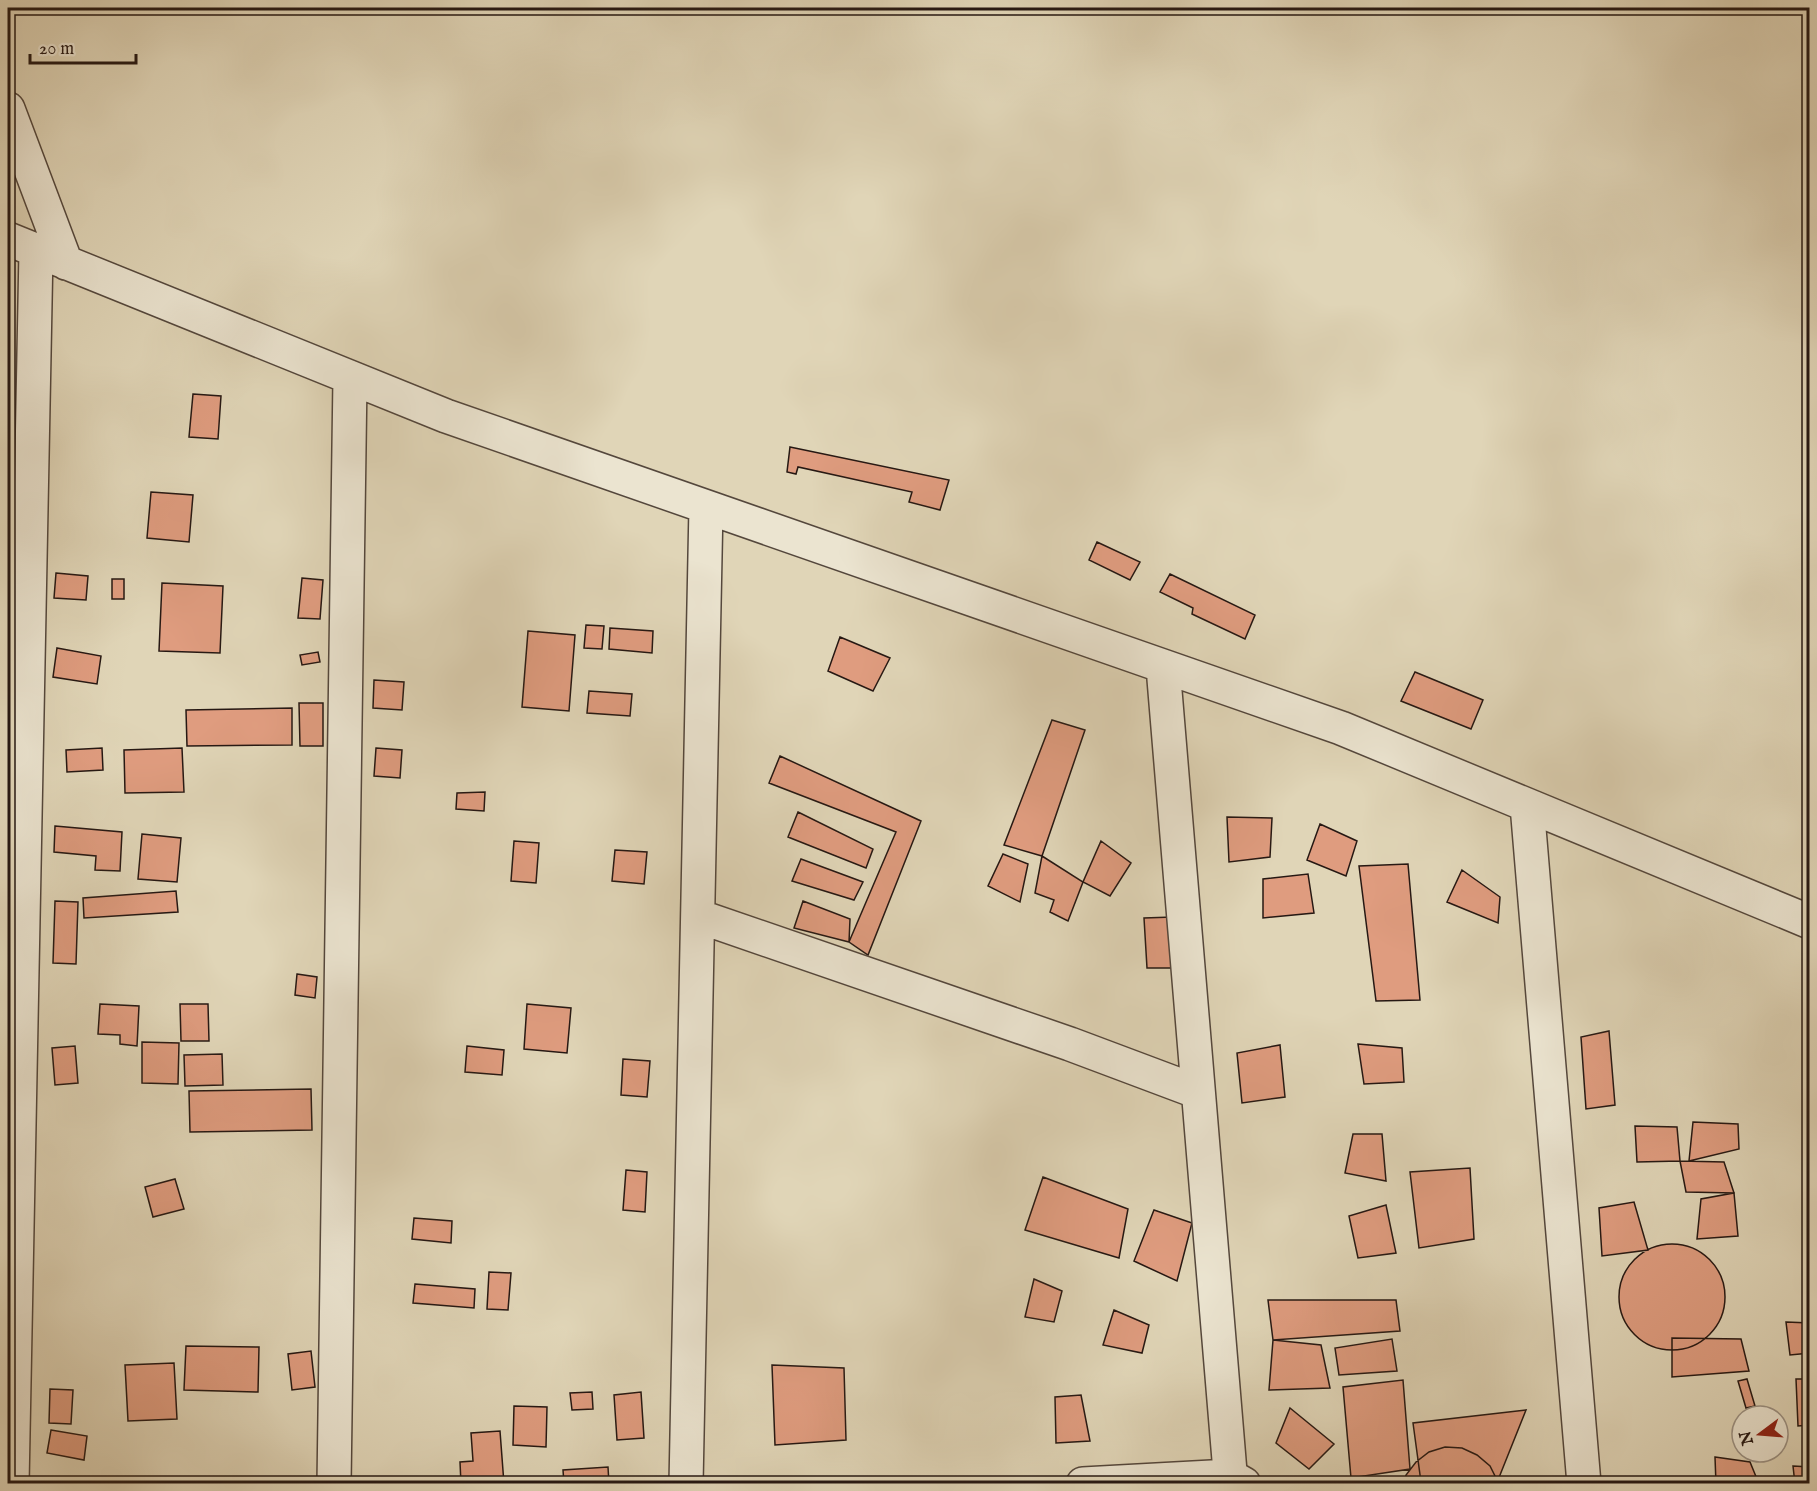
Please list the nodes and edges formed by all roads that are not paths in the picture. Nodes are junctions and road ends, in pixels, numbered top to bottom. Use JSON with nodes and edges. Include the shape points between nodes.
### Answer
{"nodes":[{"id":1,"x":8,"y":109,"type":"edge"},
{"id":2,"x":22,"y":245,"type":"edge"},
{"id":3,"x":66,"y":263,"type":"junction"},
{"id":4,"x":350,"y":378,"type":"junction"},
{"id":5,"x":706,"y":507,"type":"junction"},
{"id":6,"x":1163,"y":666,"type":"junction"},
{"id":7,"x":1527,"y":806,"type":"junction"},
{"id":8,"x":698,"y":916,"type":"junction"},
{"id":9,"x":1809,"y":922,"type":"edge"},
{"id":10,"x":15,"y":926,"type":"edge"},
{"id":11,"x":1198,"y":1092,"type":"junction"},
{"id":12,"x":1235,"y":1481,"type":"edge"},
{"id":13,"x":12,"y":1484,"type":"edge"},
{"id":14,"x":334,"y":1484,"type":"edge"},
{"id":15,"x":686,"y":1484,"type":"edge"},
{"id":16,"x":1083,"y":1484,"type":"edge"},
{"id":17,"x":1584,"y":1484,"type":"edge"}],
"edges":[{"from":1,"to":3,"type":"street"},
{"from":2,"to":3,"type":"street"},
{"from":2,"to":10,"type":"street"},
{"from":3,"to":4,"type":"street"},
{"from":4,"to":5,"type":"street","via":[[446,416]]},
{"from":4,"to":14,"type":"street"},
{"from":5,"to":6,"type":"street"},
{"from":5,"to":8,"type":"street"},
{"from":6,"to":7,"type":"street","via":[[1341,729]]},
{"from":6,"to":11,"type":"street"},
{"from":7,"to":9,"type":"street"},
{"from":7,"to":17,"type":"street"},
{"from":8,"to":11,"type":"street"},
{"from":8,"to":15,"type":"street"},
{"from":10,"to":13,"type":"street"},
{"from":11,"to":12,"type":"street"},
{"from":12,"to":16,"type":"street"}]}
